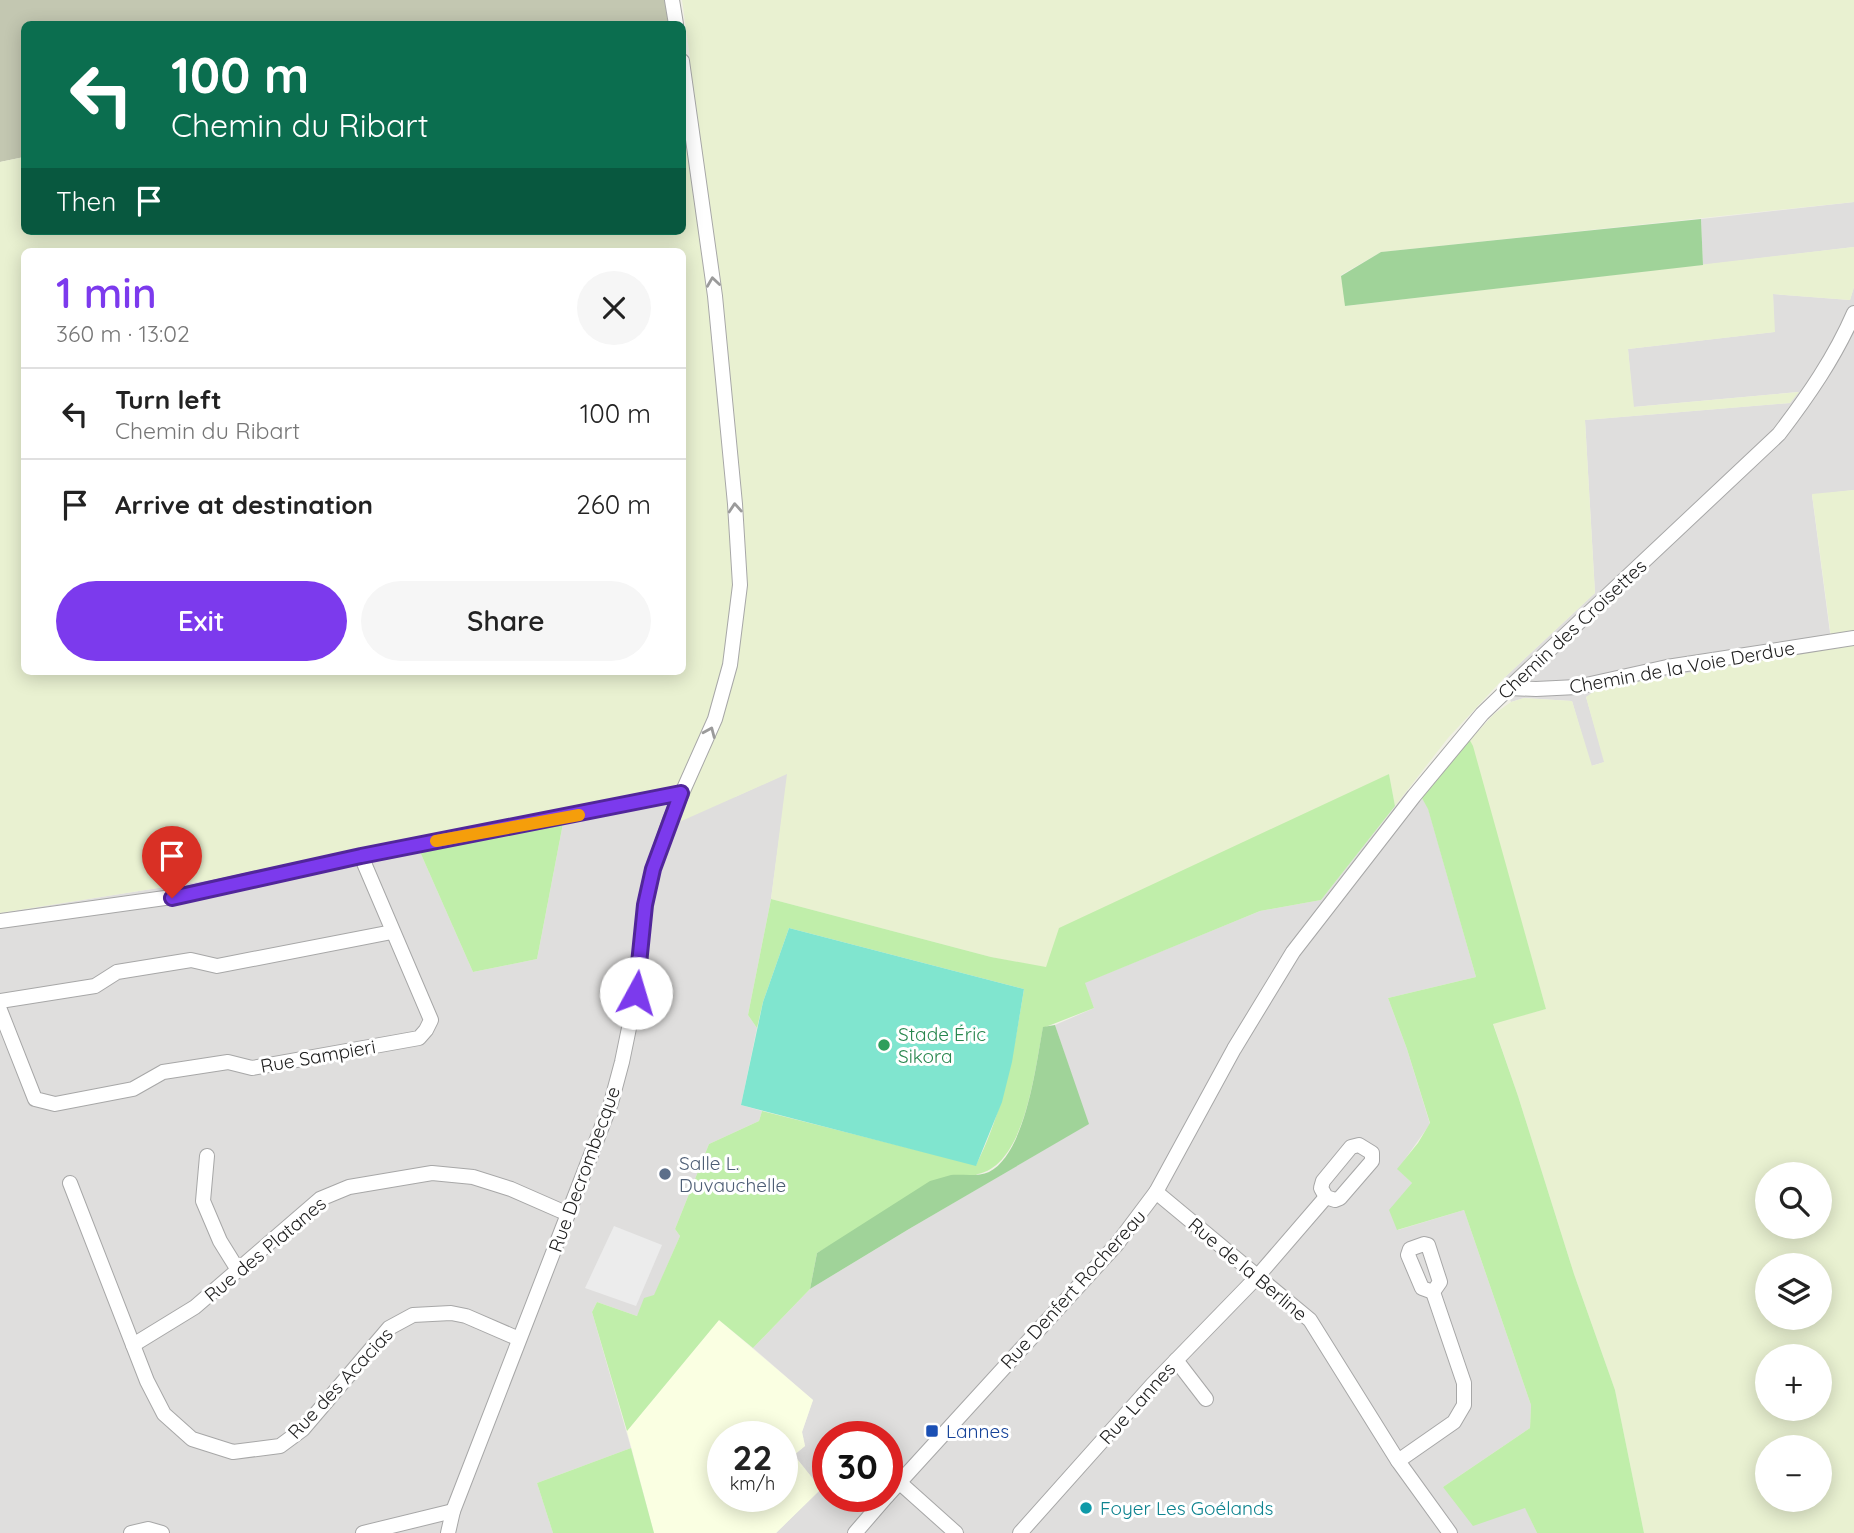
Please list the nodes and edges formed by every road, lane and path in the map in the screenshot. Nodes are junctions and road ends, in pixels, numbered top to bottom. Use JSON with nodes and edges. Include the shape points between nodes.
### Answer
{"nodes":[{"id":1,"x":672,"y":0,"type":"edge"},
{"id":2,"x":676,"y":21,"type":"edge"},
{"id":3,"x":686,"y":89,"type":"edge"},
{"id":4,"x":1854,"y":313,"type":"edge"},
{"id":5,"x":1854,"y":638,"type":"edge"},
{"id":6,"x":1509,"y":688,"type":"junction"},
{"id":7,"x":681,"y":793,"type":"junction"},
{"id":8,"x":361,"y":856,"type":"junction"},
{"id":9,"x":0,"y":920,"type":"edge"},
{"id":10,"x":392,"y":932,"type":"junction"},
{"id":11,"x":1293,"y":952,"type":"joint"},
{"id":12,"x":0,"y":1001,"type":"edge"},
{"id":13,"x":0,"y":1010,"type":"edge"},
{"id":14,"x":207,"y":1156,"type":"dead end"},
{"id":15,"x":69,"y":1183,"type":"dead end"},
{"id":16,"x":1156,"y":1192,"type":"junction"},
{"id":17,"x":1326,"y":1197,"type":"dead end"},
{"id":18,"x":568,"y":1214,"type":"junction"},
{"id":19,"x":238,"y":1270,"type":"junction"},
{"id":20,"x":1257,"y":1277,"type":"junction"},
{"id":21,"x":1433,"y":1292,"type":"dead end"},
{"id":22,"x":519,"y":1339,"type":"junction"},
{"id":23,"x":133,"y":1345,"type":"junction"},
{"id":24,"x":1176,"y":1360,"type":"junction"},
{"id":25,"x":1206,"y":1399,"type":"dead end"},
{"id":26,"x":1398,"y":1461,"type":"junction"},
{"id":27,"x":903,"y":1478,"type":"edge"},
{"id":28,"x":903,"y":1486,"type":"edge"},
{"id":29,"x":453,"y":1511,"type":"junction"},
{"id":30,"x":873,"y":1512,"type":"edge"},
{"id":31,"x":131,"y":1533,"type":"edge"},
{"id":32,"x":162,"y":1533,"type":"edge"},
{"id":33,"x":363,"y":1533,"type":"edge"},
{"id":34,"x":448,"y":1533,"type":"edge"},
{"id":35,"x":855,"y":1533,"type":"edge"},
{"id":36,"x":956,"y":1533,"type":"edge"},
{"id":37,"x":1020,"y":1533,"type":"edge"},
{"id":38,"x":1450,"y":1533,"type":"edge"}],
"edges":[{"from":1,"to":2,"type":"street"},
{"from":7,"to":3,"type":"street","name":"Rue Decrombecque","one_way":true,"via":[[718,708],[730,665],[740,585],[715,296]]},
{"from":4,"to":6,"type":"street","name":"Chemin des Croisettes","via":[[1810,392],[1779,434]]},
{"from":5,"to":6,"type":"street","name":"Chemin de la Voie Derdue","via":[[1667,667],[1577,687]]},
{"from":6,"to":11,"type":"street","name":"Chemin des Croisettes","via":[[1414,796]]},
{"from":7,"to":8,"type":"street"},
{"from":7,"to":18,"type":"street","name":"Rue Decrombecque","via":[[653,869],[636,993],[611,1103]]},
{"from":8,"to":9,"type":"street","via":[[172,898]]},
{"from":8,"to":10,"type":"street","name":"Rue Sampieri"},
{"from":10,"to":12,"type":"street","via":[[217,965],[191,960],[117,972],[95,986]]},
{"from":10,"to":13,"type":"street","name":"Rue Sampieri","via":[[430,1020],[419,1038],[252,1068],[228,1062],[163,1072],[133,1089],[55,1104],[35,1099]]},
{"from":11,"to":16,"type":"street","name":"Rue Denfert Rochereau"},
{"from":14,"to":19,"type":"street","via":[[203,1201]]},
{"from":15,"to":23,"type":"street","name":"Rue des Acacias"},
{"from":16,"to":20,"type":"street","name":"Rue de la Berline"},
{"from":16,"to":27,"type":"street","name":"Rue Denfert Rochereau","via":[[1117,1244]]},
{"from":17,"to":20,"type":"street","name":"Rue Lannes"},
{"from":18,"to":19,"type":"street","name":"Rue des Platanes","via":[[473,1177],[432,1173],[349,1187],[320,1199]]},
{"from":18,"to":22,"type":"street","name":"Rue Decrombecque"},
{"from":19,"to":23,"type":"street","name":"Rue des Platanes","via":[[195,1307]]},
{"from":20,"to":24,"type":"street","name":"Rue Lannes"},
{"from":20,"to":26,"type":"street","name":"Rue de la Berline","via":[[1310,1320]]},
{"from":21,"to":26,"type":"street","via":[[1464,1383],[1464,1405],[1454,1422]]},
{"from":22,"to":23,"type":"street","name":"Rue des Acacias","via":[[467,1315],[413,1315],[389,1328],[303,1429],[280,1446],[233,1452],[192,1439],[164,1415]]},
{"from":22,"to":29,"type":"street","name":"Rue Decrombecque"},
{"from":24,"to":25,"type":"street"},
{"from":24,"to":37,"type":"street","name":"Rue Lannes"},
{"from":26,"to":38,"type":"street","name":"Rue de la Berline"},
{"from":28,"to":36,"type":"street"},
{"from":29,"to":33,"type":"street"},
{"from":29,"to":34,"type":"street","name":"Rue Decrombecque"},
{"from":30,"to":35,"type":"street","name":"Rue Denfert Rochereau"},
{"from":31,"to":32,"type":"street","via":[[148,1529]]}]}
